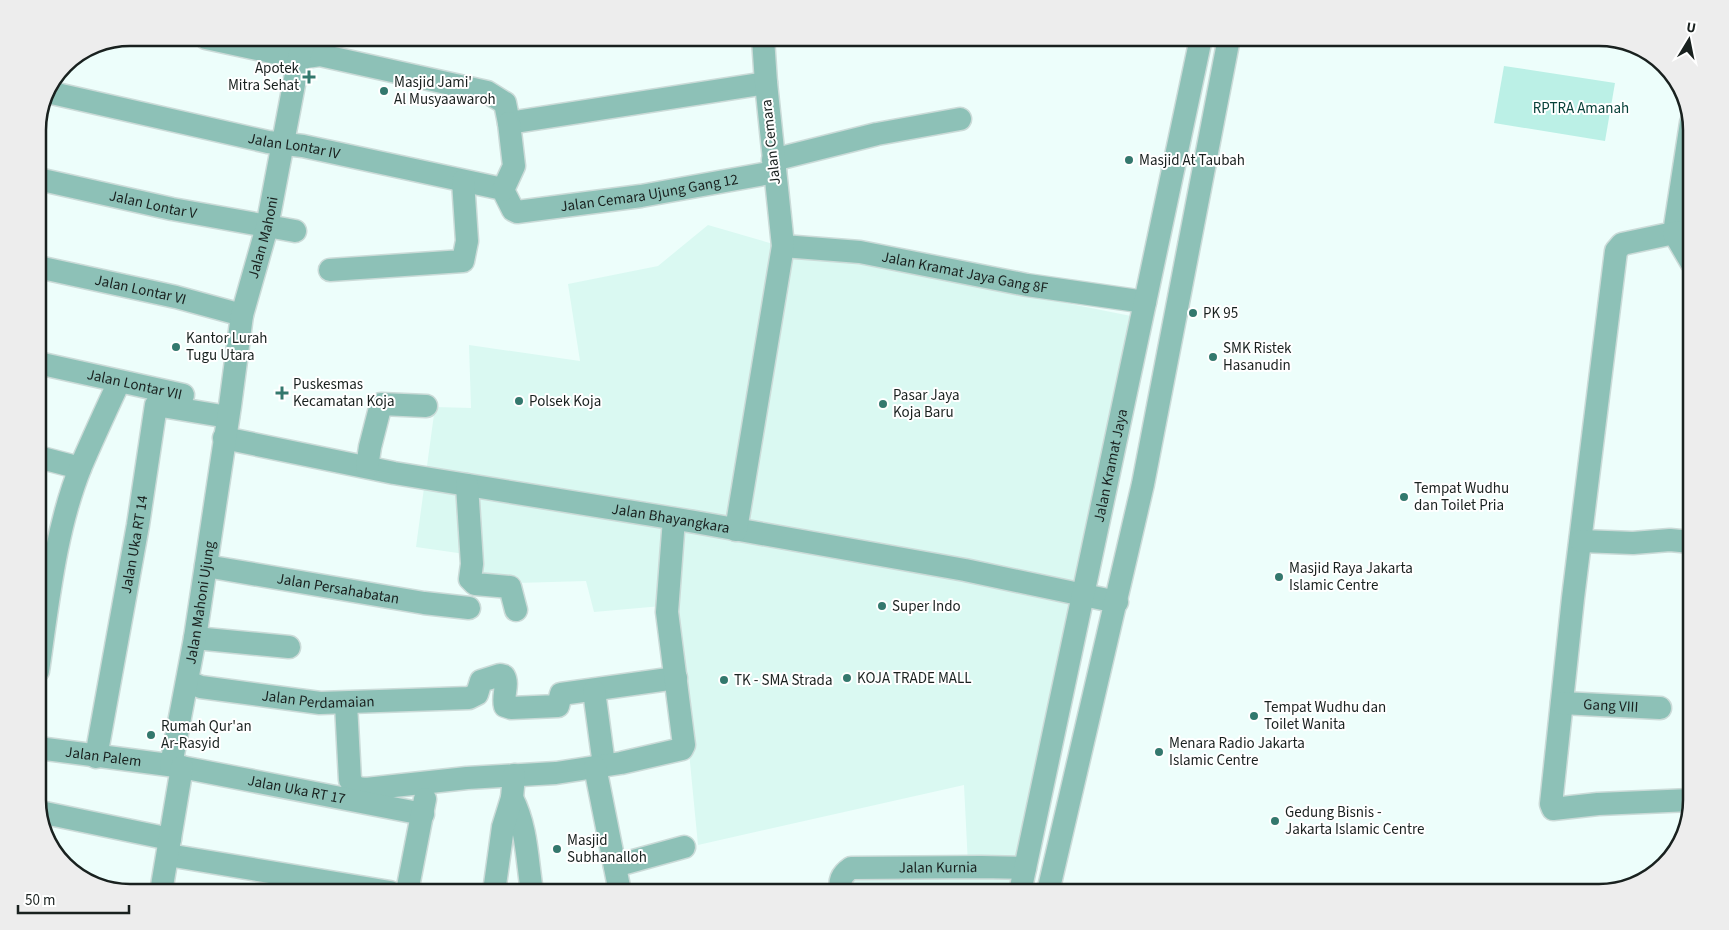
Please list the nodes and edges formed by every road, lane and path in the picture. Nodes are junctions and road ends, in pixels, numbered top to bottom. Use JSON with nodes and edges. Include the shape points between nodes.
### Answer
{"nodes":[{"id":1,"x":284,"y":46,"type":"edge"},
{"id":2,"x":764,"y":46,"type":"edge"},
{"id":3,"x":1199,"y":46,"type":"edge"},
{"id":4,"x":1227,"y":46,"type":"edge"},
{"id":5,"x":303,"y":48,"type":"edge"},
{"id":6,"x":766,"y":83,"type":"junction"},
{"id":7,"x":55,"y":94,"type":"edge"},
{"id":8,"x":960,"y":119,"type":"dead end"},
{"id":9,"x":518,"y":122,"type":"junction"},
{"id":10,"x":283,"y":144,"type":"junction"},
{"id":11,"x":774,"y":166,"type":"junction"},
{"id":12,"x":46,"y":181,"type":"edge"},
{"id":13,"x":463,"y":181,"type":"junction"},
{"id":14,"x":502,"y":190,"type":"junction"},
{"id":15,"x":267,"y":227,"type":"junction"},
{"id":16,"x":295,"y":231,"type":"dead end"},
{"id":17,"x":1683,"y":232,"type":"edge"},
{"id":18,"x":783,"y":246,"type":"junction"},
{"id":19,"x":46,"y":269,"type":"edge"},
{"id":20,"x":330,"y":270,"type":"dead end"},
{"id":21,"x":1145,"y":302,"type":"junction"},
{"id":22,"x":242,"y":315,"type":"junction"},
{"id":23,"x":46,"y":365,"type":"edge"},
{"id":24,"x":119,"y":382,"type":"junction"},
{"id":25,"x":426,"y":406,"type":"dead end"},
{"id":26,"x":227,"y":420,"type":"junction"},
{"id":27,"x":46,"y":459,"type":"edge"},
{"id":28,"x":368,"y":467,"type":"junction"},
{"id":29,"x":80,"y":468,"type":"junction"},
{"id":30,"x":467,"y":485,"type":"junction"},
{"id":31,"x":674,"y":519,"type":"junction"},
{"id":32,"x":736,"y":530,"type":"junction"},
{"id":33,"x":1581,"y":541,"type":"junction"},
{"id":34,"x":1683,"y":541,"type":"edge"},
{"id":35,"x":47,"y":552,"type":"edge"},
{"id":36,"x":206,"y":566,"type":"junction"},
{"id":37,"x":1083,"y":595,"type":"junction"},
{"id":38,"x":1117,"y":602,"type":"junction"},
{"id":39,"x":469,"y":608,"type":"dead end"},
{"id":40,"x":516,"y":610,"type":"dead end"},
{"id":41,"x":195,"y":638,"type":"junction"},
{"id":42,"x":289,"y":647,"type":"dead end"},
{"id":43,"x":676,"y":678,"type":"junction"},
{"id":44,"x":188,"y":682,"type":"junction"},
{"id":45,"x":594,"y":690,"type":"junction"},
{"id":46,"x":346,"y":704,"type":"junction"},
{"id":47,"x":1562,"y":704,"type":"junction"},
{"id":48,"x":1660,"y":708,"type":"dead end"},
{"id":49,"x":46,"y":749,"type":"edge"},
{"id":50,"x":96,"y":757,"type":"junction"},
{"id":51,"x":176,"y":766,"type":"junction"},
{"id":52,"x":600,"y":766,"type":"junction"},
{"id":53,"x":514,"y":775,"type":"junction"},
{"id":54,"x":426,"y":783,"type":"junction"},
{"id":55,"x":512,"y":798,"type":"junction"},
{"id":56,"x":1683,"y":800,"type":"edge"},
{"id":57,"x":48,"y":814,"type":"edge"},
{"id":58,"x":423,"y":814,"type":"junction"},
{"id":59,"x":169,"y":847,"type":"junction"},
{"id":60,"x":684,"y":847,"type":"dead end"},
{"id":61,"x":615,"y":866,"type":"junction"},
{"id":62,"x":1025,"y":868,"type":"junction"},
{"id":63,"x":162,"y":884,"type":"edge"},
{"id":64,"x":351,"y":884,"type":"edge"},
{"id":65,"x":409,"y":884,"type":"edge"},
{"id":66,"x":495,"y":884,"type":"edge"},
{"id":67,"x":531,"y":884,"type":"edge"},
{"id":68,"x":618,"y":884,"type":"edge"},
{"id":69,"x":840,"y":884,"type":"edge"},
{"id":70,"x":1022,"y":884,"type":"edge"},
{"id":71,"x":1050,"y":884,"type":"edge"}],
"edges":[{"from":1,"to":5,"type":"street"},
{"from":2,"to":6,"type":"street","name":"Jalan Cemara"},
{"from":3,"to":21,"type":"street","name":"Jalan Kramat Jaya"},
{"from":4,"to":38,"type":"street","via":[[1143,484]]},
{"from":5,"to":9,"type":"street","via":[[320,55],[487,92],[505,103]]},
{"from":5,"to":10,"type":"street","name":"Jalan Mahoni"},
{"from":6,"to":9,"type":"street"},
{"from":6,"to":11,"type":"street","name":"Jalan Cemara"},
{"from":7,"to":10,"type":"street","name":"Jalan Lontar IV"},
{"from":8,"to":11,"type":"street","name":"Jalan Cemara Ujung Gang 12","via":[[877,134]]},
{"from":9,"to":14,"type":"street","via":[[514,166]]},
{"from":10,"to":13,"type":"street","name":"Jalan Lontar IV"},
{"from":10,"to":15,"type":"street","name":"Jalan Mahoni"},
{"from":11,"to":14,"type":"street","name":"Jalan Cemara Ujung Gang 12","via":[[641,196],[524,212],[513,210]]},
{"from":11,"to":18,"type":"street","name":"Jalan Cemara"},
{"from":12,"to":15,"type":"street","name":"Jalan Lontar V"},
{"from":13,"to":14,"type":"street","name":"Jalan Lontar IV"},
{"from":13,"to":20,"type":"street","via":[[467,241],[463,261]]},
{"from":15,"to":16,"type":"street","name":"Jalan Lontar V"},
{"from":15,"to":22,"type":"street","name":"Jalan Mahoni"},
{"from":17,"to":33,"type":"street","via":[[1622,244],[1616,251]]},
{"from":18,"to":21,"type":"street","name":"Jalan Kramat Jaya Gang 8F","via":[[860,252],[1027,285]]},
{"from":18,"to":32,"type":"street","name":"Jalan Cemara"},
{"from":19,"to":22,"type":"street","name":"Jalan Lontar VI"},
{"from":21,"to":37,"type":"street","name":"Jalan Kramat Jaya"},
{"from":22,"to":26,"type":"street","name":"Jalan Mahoni"},
{"from":23,"to":24,"type":"street","name":"Jalan Lontar VII"},
{"from":24,"to":26,"type":"street","name":"Jalan Lontar VII"},
{"from":24,"to":29,"type":"street"},
{"from":25,"to":28,"type":"street","via":[[381,404]]},
{"from":26,"to":28,"type":"street","name":"Jalan Bhayangkara"},
{"from":26,"to":36,"type":"street","name":"Jalan Mahoni Ujung"},
{"from":26,"to":50,"type":"street","name":"Jalan Uka RT 14","via":[[156,405]]},
{"from":27,"to":29,"type":"street"},
{"from":28,"to":30,"type":"street","name":"Jalan Bhayangkara"},
{"from":29,"to":35,"type":"street"},
{"from":30,"to":31,"type":"street","name":"Jalan Bhayangkara"},
{"from":30,"to":40,"type":"street","via":[[470,579],[475,584],[510,587]]},
{"from":31,"to":32,"type":"street","name":"Jalan Bhayangkara"},
{"from":31,"to":43,"type":"street","via":[[666,600]]},
{"from":32,"to":37,"type":"street","name":"Jalan Bhayangkara","via":[[965,570]]},
{"from":33,"to":34,"type":"street"},
{"from":33,"to":47,"type":"street"},
{"from":36,"to":39,"type":"street","name":"Jalan Persahabatan","via":[[415,602]]},
{"from":36,"to":41,"type":"street","name":"Jalan Mahoni Ujung"},
{"from":37,"to":38,"type":"street","name":"Jalan Bhayangkara"},
{"from":37,"to":62,"type":"street","name":"Jalan Kramat Jaya"},
{"from":38,"to":71,"type":"street"},
{"from":41,"to":42,"type":"street"},
{"from":41,"to":44,"type":"street","name":"Jalan Mahoni Ujung"},
{"from":43,"to":45,"type":"street"},
{"from":43,"to":52,"type":"street","via":[[682,748]]},
{"from":44,"to":46,"type":"street","name":"Jalan Perdamaian","via":[[201,687],[284,699]]},
{"from":44,"to":51,"type":"street","name":"Jalan Mahoni Ujung"},
{"from":45,"to":46,"type":"street","name":"Jalan Perdamaian","via":[[561,694],[558,706],[511,708],[503,699],[506,680],[500,675],[481,681],[476,696],[452,700]]},
{"from":45,"to":52,"type":"street"},
{"from":46,"to":54,"type":"street","via":[[350,780],[356,788]]},
{"from":47,"to":48,"type":"street","name":"Gang VIII"},
{"from":47,"to":56,"type":"street","via":[[1551,804],[1554,809]]},
{"from":49,"to":50,"type":"street","name":"Jalan Palem"},
{"from":50,"to":51,"type":"street","name":"Jalan Palem"},
{"from":51,"to":58,"type":"street","name":"Jalan Uka RT 17"},
{"from":51,"to":59,"type":"street","name":"Jalan Mahoni Ujung"},
{"from":52,"to":53,"type":"street"},
{"from":52,"to":61,"type":"street"},
{"from":53,"to":54,"type":"street"},
{"from":53,"to":55,"type":"street"},
{"from":54,"to":58,"type":"street"},
{"from":55,"to":66,"type":"street","via":[[503,828]]},
{"from":55,"to":67,"type":"street","via":[[524,829]]},
{"from":57,"to":59,"type":"street"},
{"from":58,"to":65,"type":"street"},
{"from":59,"to":63,"type":"street","name":"Jalan Mahoni Ujung"},
{"from":59,"to":64,"type":"street"},
{"from":60,"to":61,"type":"street"},
{"from":61,"to":68,"type":"street"},
{"from":62,"to":69,"type":"street","name":"Jalan Kurnia","via":[[851,868],[840,879]]},
{"from":62,"to":70,"type":"street","name":"Jalan Kramat Jaya"}]}
